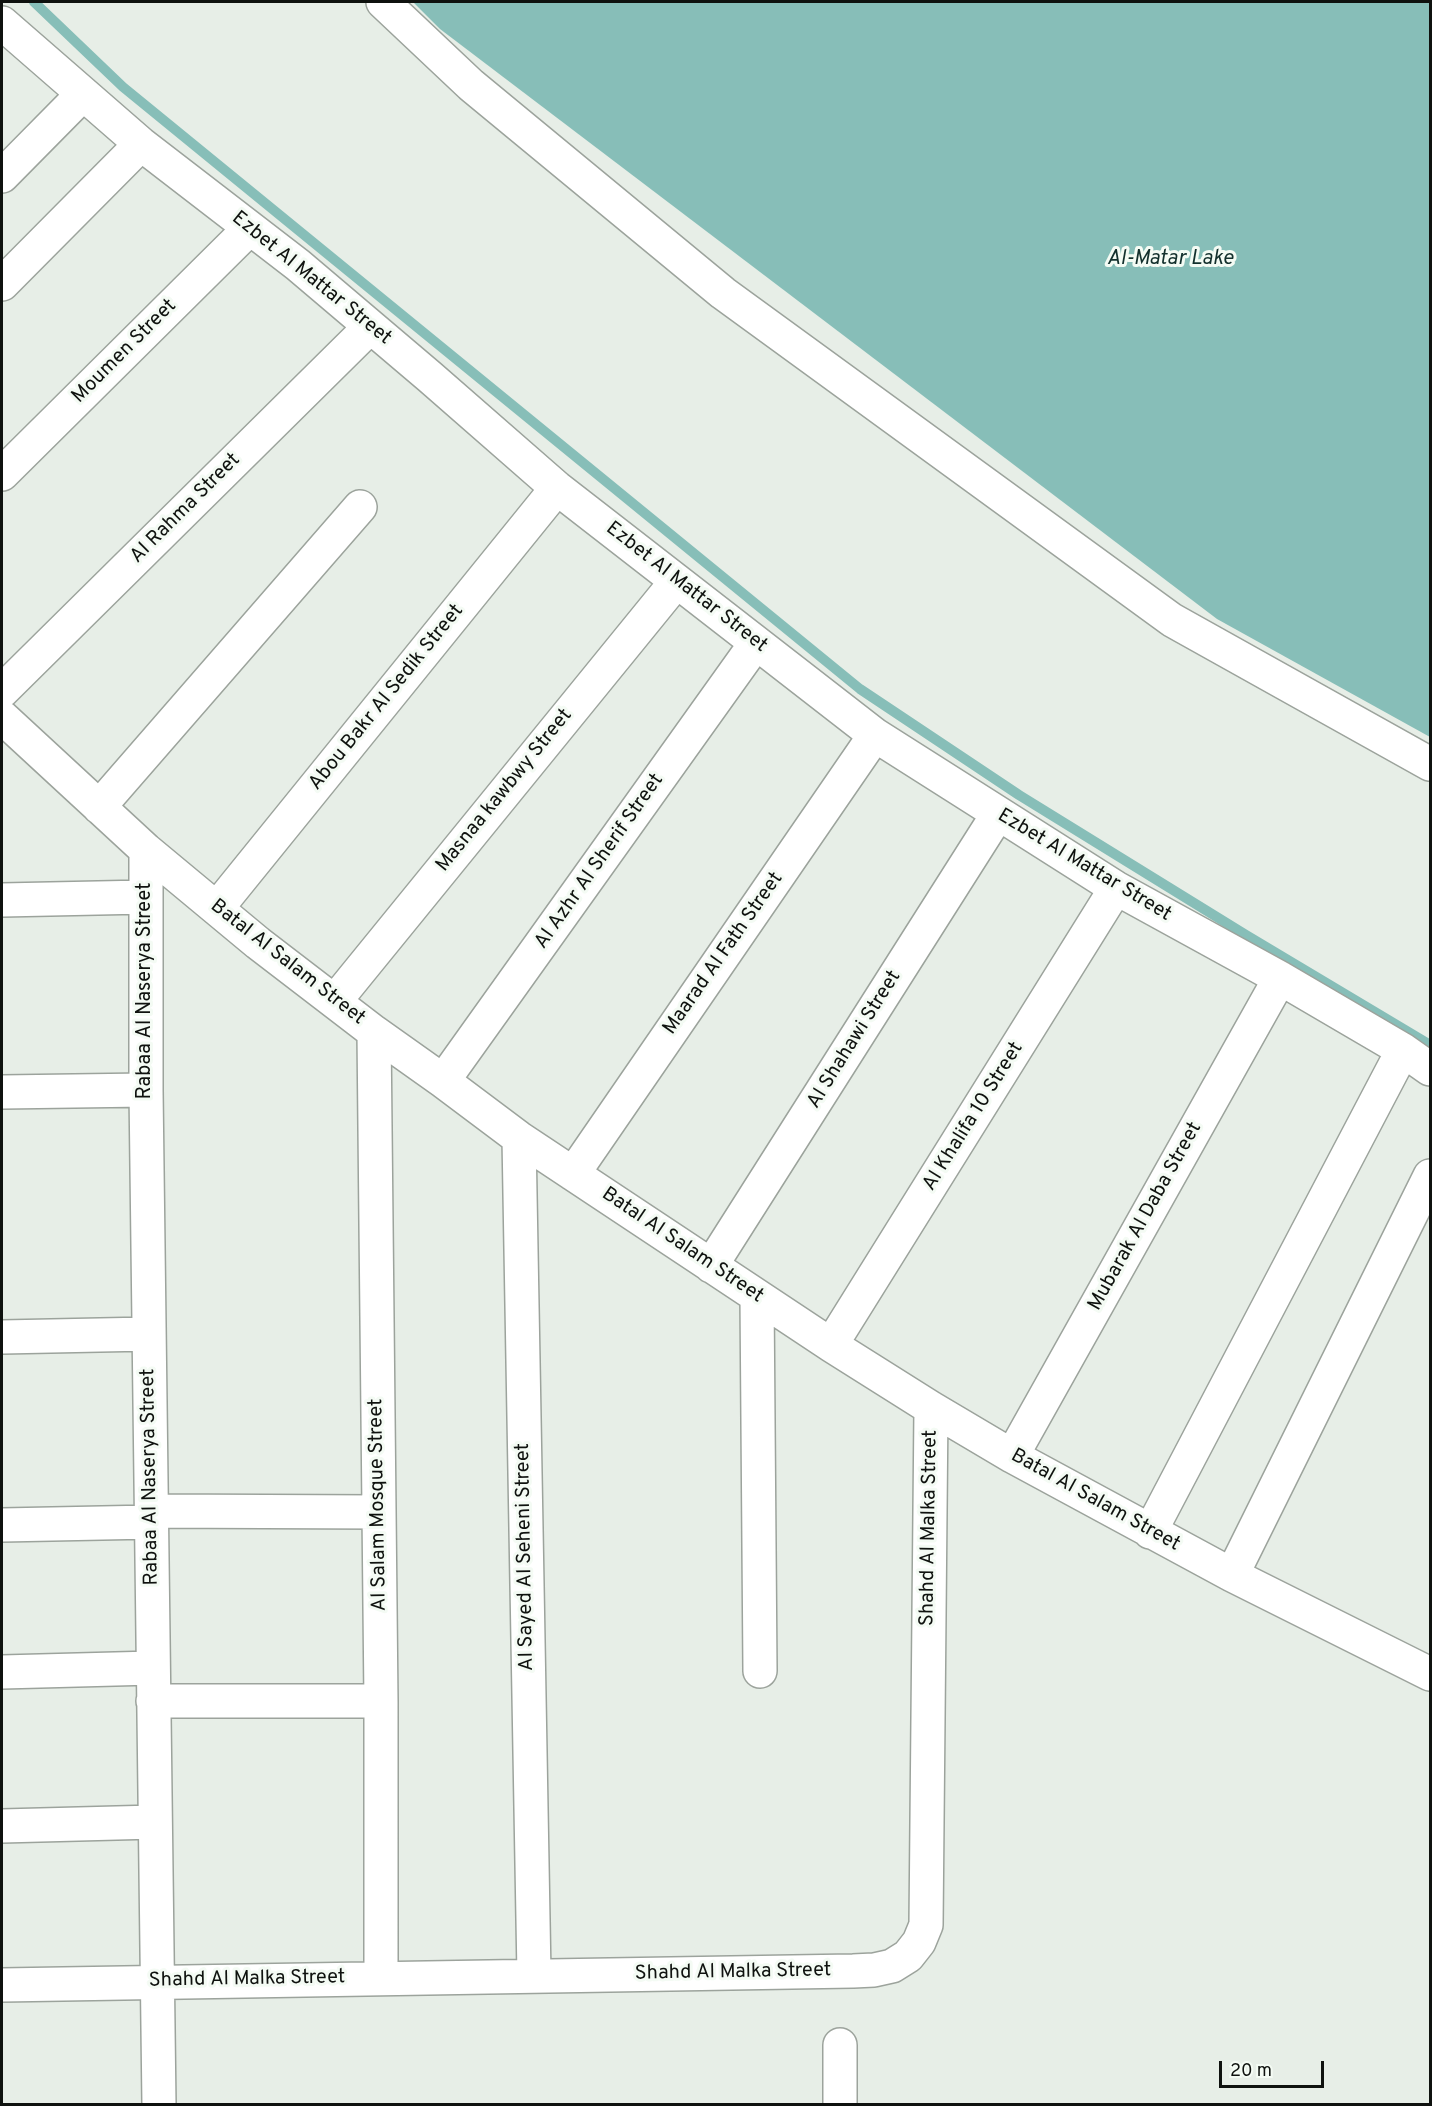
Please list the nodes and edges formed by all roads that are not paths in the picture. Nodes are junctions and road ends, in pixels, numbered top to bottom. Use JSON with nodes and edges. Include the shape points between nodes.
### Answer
{"nodes":[{"id":1,"x":383,"y":2,"type":"edge"},
{"id":2,"x":2,"y":23,"type":"edge"},
{"id":3,"x":83,"y":94,"type":"junction"},
{"id":4,"x":141,"y":144,"type":"junction"},
{"id":5,"x":2,"y":176,"type":"edge"},
{"id":6,"x":249,"y":229,"type":"junction"},
{"id":7,"x":2,"y":284,"type":"edge"},
{"id":8,"x":370,"y":327,"type":"junction"},
{"id":9,"x":2,"y":474,"type":"edge"},
{"id":10,"x":557,"y":488,"type":"junction"},
{"id":11,"x":360,"y":507,"type":"dead end"},
{"id":12,"x":676,"y":582,"type":"junction"},
{"id":13,"x":756,"y":643,"type":"junction"},
{"id":14,"x":2,"y":692,"type":"edge"},
{"id":15,"x":2,"y":717,"type":"edge"},
{"id":16,"x":874,"y":735,"type":"junction"},
{"id":17,"x":1431,"y":764,"type":"edge"},
{"id":18,"x":99,"y":807,"type":"junction"},
{"id":19,"x":998,"y":814,"type":"junction"},
{"id":20,"x":146,"y":850,"type":"junction"},
{"id":21,"x":1116,"y":888,"type":"junction"},
{"id":22,"x":146,"y":897,"type":"junction"},
{"id":23,"x":2,"y":900,"type":"edge"},
{"id":24,"x":217,"y":908,"type":"junction"},
{"id":25,"x":1280,"y":978,"type":"junction"},
{"id":26,"x":334,"y":1001,"type":"junction"},
{"id":27,"x":374,"y":1032,"type":"junction"},
{"id":28,"x":1403,"y":1050,"type":"junction"},
{"id":29,"x":1431,"y":1069,"type":"edge"},
{"id":30,"x":443,"y":1081,"type":"junction"},
{"id":31,"x":146,"y":1090,"type":"junction"},
{"id":32,"x":2,"y":1092,"type":"edge"},
{"id":33,"x":519,"y":1138,"type":"junction"},
{"id":34,"x":573,"y":1174,"type":"junction"},
{"id":35,"x":1431,"y":1176,"type":"edge"},
{"id":36,"x":711,"y":1266,"type":"junction"},
{"id":37,"x":757,"y":1296,"type":"junction"},
{"id":38,"x":149,"y":1334,"type":"junction"},
{"id":39,"x":2,"y":1337,"type":"edge"},
{"id":40,"x":831,"y":1346,"type":"junction"},
{"id":41,"x":931,"y":1408,"type":"junction"},
{"id":42,"x":1012,"y":1456,"type":"junction"},
{"id":43,"x":379,"y":1512,"type":"junction"},
{"id":44,"x":151,"y":1516,"type":"junction"},
{"id":45,"x":2,"y":1525,"type":"edge"},
{"id":46,"x":1150,"y":1532,"type":"junction"},
{"id":47,"x":1232,"y":1575,"type":"junction"},
{"id":48,"x":153,"y":1668,"type":"junction"},
{"id":49,"x":760,"y":1671,"type":"dead end"},
{"id":50,"x":2,"y":1672,"type":"edge"},
{"id":51,"x":1431,"y":1674,"type":"edge"},
{"id":52,"x":153,"y":1701,"type":"junction"},
{"id":53,"x":381,"y":1701,"type":"junction"},
{"id":54,"x":155,"y":1822,"type":"junction"},
{"id":55,"x":2,"y":1826,"type":"edge"},
{"id":56,"x":534,"y":1975,"type":"junction"},
{"id":57,"x":381,"y":1978,"type":"junction"},
{"id":58,"x":157,"y":1982,"type":"junction"},
{"id":59,"x":2,"y":1985,"type":"edge"},
{"id":60,"x":840,"y":2045,"type":"dead end"},
{"id":61,"x":159,"y":2104,"type":"edge"},
{"id":62,"x":840,"y":2104,"type":"edge"}],
"edges":[{"from":1,"to":17,"type":"street","via":[[471,85],[723,292],[1172,620]]},
{"from":2,"to":3,"type":"street","name":"Ezbet Al Mattar Street"},
{"from":3,"to":4,"type":"street","name":"Ezbet Al Mattar Street"},
{"from":3,"to":5,"type":"street"},
{"from":4,"to":6,"type":"street","name":"Ezbet Al Mattar Street"},
{"from":4,"to":7,"type":"street"},
{"from":6,"to":8,"type":"street","name":"Ezbet Al Mattar Street"},
{"from":6,"to":9,"type":"street","name":"Moumen Street"},
{"from":8,"to":10,"type":"street","name":"Ezbet Al Mattar Street"},
{"from":8,"to":14,"type":"street","name":"Al Rahma Street"},
{"from":10,"to":12,"type":"street","name":"Ezbet Al Mattar Street"},
{"from":10,"to":24,"type":"street","name":"Abou Bakr Al Sedik Street"},
{"from":11,"to":18,"type":"street"},
{"from":12,"to":13,"type":"street","name":"Ezbet Al Mattar Street"},
{"from":12,"to":26,"type":"street","name":"Masnaa kawbwy Street"},
{"from":13,"to":16,"type":"street","name":"Ezbet Al Mattar Street"},
{"from":13,"to":30,"type":"street","name":"Al Azhr Al Sherif Street"},
{"from":15,"to":18,"type":"street","name":"Batal Al Salam Street"},
{"from":16,"to":19,"type":"street","name":"Ezbet Al Mattar Street"},
{"from":16,"to":34,"type":"street","name":"Maarad Al Fath Street"},
{"from":18,"to":20,"type":"street","name":"Batal Al Salam Street"},
{"from":19,"to":21,"type":"street","name":"Ezbet Al Mattar Street"},
{"from":19,"to":36,"type":"street","name":"Al Shahawi Street"},
{"from":20,"to":22,"type":"street","name":"Rabaa Al Naserya Street"},
{"from":20,"to":24,"type":"street","name":"Batal Al Salam Street"},
{"from":21,"to":25,"type":"street","name":"Ezbet Al Mattar Street"},
{"from":21,"to":40,"type":"street","name":"Al Khalifa 10 Street"},
{"from":22,"to":23,"type":"street"},
{"from":22,"to":31,"type":"street","name":"Rabaa Al Naserya Street"},
{"from":24,"to":26,"type":"street","name":"Batal Al Salam Street"},
{"from":25,"to":28,"type":"street","name":"Ezbet Al Mattar Street"},
{"from":25,"to":42,"type":"street","name":"Mubarak Al Daba Street"},
{"from":26,"to":27,"type":"street","name":"Batal Al Salam Street"},
{"from":27,"to":30,"type":"street","name":"Batal Al Salam Street"},
{"from":27,"to":43,"type":"street","name":"Al Salam Mosque Street"},
{"from":28,"to":29,"type":"street","name":"Ezbet Al Mattar Street"},
{"from":28,"to":46,"type":"street"},
{"from":30,"to":33,"type":"street","name":"Batal Al Salam Street"},
{"from":31,"to":32,"type":"street"},
{"from":31,"to":38,"type":"street","name":"Rabaa Al Naserya Street"},
{"from":33,"to":34,"type":"street","name":"Batal Al Salam Street"},
{"from":33,"to":56,"type":"street","name":"Al Sayed Al Seheni Street"},
{"from":34,"to":36,"type":"street","name":"Batal Al Salam Street"},
{"from":35,"to":47,"type":"street"},
{"from":36,"to":37,"type":"street","name":"Batal Al Salam Street"},
{"from":37,"to":40,"type":"street","name":"Batal Al Salam Street"},
{"from":37,"to":49,"type":"street"},
{"from":38,"to":39,"type":"street"},
{"from":38,"to":44,"type":"street","name":"Rabaa Al Naserya Street"},
{"from":40,"to":41,"type":"street","name":"Batal Al Salam Street"},
{"from":41,"to":42,"type":"street","name":"Batal Al Salam Street"},
{"from":41,"to":56,"type":"street","name":"Shahd Al Malka Street","via":[[926,1925],[919,1942],[908,1956],[892,1966],[874,1970]]},
{"from":42,"to":46,"type":"street","name":"Batal Al Salam Street"},
{"from":43,"to":44,"type":"street"},
{"from":43,"to":53,"type":"street","name":"Al Salam Mosque Street"},
{"from":44,"to":45,"type":"street"},
{"from":44,"to":48,"type":"street","name":"Rabaa Al Naserya Street"},
{"from":46,"to":47,"type":"street","name":"Batal Al Salam Street"},
{"from":47,"to":51,"type":"street","name":"Batal Al Salam Street"},
{"from":48,"to":50,"type":"street"},
{"from":48,"to":52,"type":"street","name":"Rabaa Al Naserya Street"},
{"from":52,"to":53,"type":"street"},
{"from":52,"to":54,"type":"street","name":"Rabaa Al Naserya Street"},
{"from":53,"to":57,"type":"street","name":"Al Salam Mosque Street"},
{"from":54,"to":55,"type":"street"},
{"from":54,"to":58,"type":"street","name":"Rabaa Al Naserya Street"},
{"from":56,"to":57,"type":"street","name":"Shahd Al Malka Street"},
{"from":57,"to":58,"type":"street","name":"Shahd Al Malka Street"},
{"from":58,"to":59,"type":"street","name":"Shahd Al Malka Street"},
{"from":58,"to":61,"type":"street","name":"Rabaa Al Naserya Street"},
{"from":60,"to":62,"type":"street"}]}
